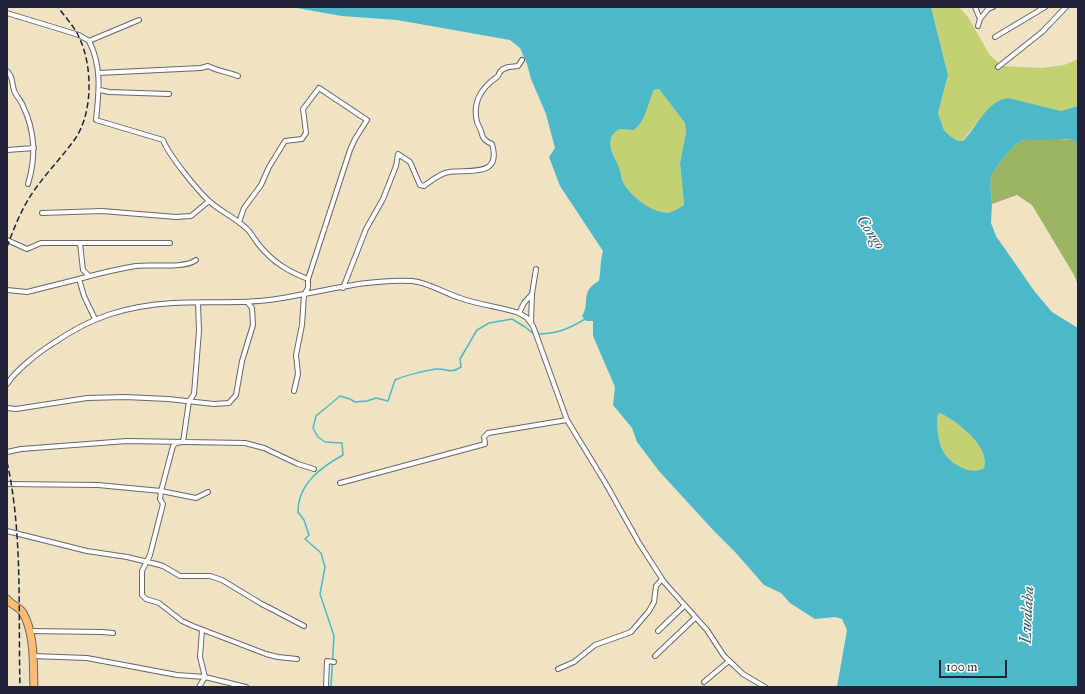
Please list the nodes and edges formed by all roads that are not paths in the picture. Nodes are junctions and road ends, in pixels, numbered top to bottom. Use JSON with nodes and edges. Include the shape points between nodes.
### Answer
{"nodes":[{"id":1,"x":975,"y":7,"type":"edge"},
{"id":2,"x":993,"y":7,"type":"edge"},
{"id":3,"x":1045,"y":7,"type":"edge"},
{"id":4,"x":1066,"y":7,"type":"edge"},
{"id":5,"x":7,"y":13,"type":"edge"},
{"id":6,"x":980,"y":19,"type":"junction"},
{"id":7,"x":139,"y":20,"type":"dead end"},
{"id":8,"x":978,"y":26,"type":"dead end"},
{"id":9,"x":995,"y":37,"type":"dead end"},
{"id":10,"x":89,"y":41,"type":"junction"},
{"id":11,"x":522,"y":60,"type":"dead end"},
{"id":12,"x":998,"y":66,"type":"dead end"},
{"id":13,"x":7,"y":71,"type":"edge"},
{"id":14,"x":98,"y":74,"type":"junction"},
{"id":15,"x":238,"y":76,"type":"dead end"},
{"id":16,"x":100,"y":90,"type":"junction"},
{"id":17,"x":169,"y":94,"type":"dead end"},
{"id":18,"x":34,"y":148,"type":"junction"},
{"id":19,"x":7,"y":150,"type":"edge"},
{"id":20,"x":28,"y":184,"type":"dead end"},
{"id":21,"x":209,"y":201,"type":"junction"},
{"id":22,"x":42,"y":213,"type":"dead end"},
{"id":23,"x":239,"y":222,"type":"junction"},
{"id":24,"x":7,"y":240,"type":"edge"},
{"id":25,"x":80,"y":243,"type":"junction"},
{"id":26,"x":170,"y":243,"type":"dead end"},
{"id":27,"x":196,"y":260,"type":"dead end"},
{"id":28,"x":536,"y":269,"type":"dead end"},
{"id":29,"x":89,"y":276,"type":"junction"},
{"id":30,"x":78,"y":279,"type":"junction"},
{"id":31,"x":308,"y":279,"type":"junction"},
{"id":32,"x":343,"y":288,"type":"junction"},
{"id":33,"x":7,"y":290,"type":"edge"},
{"id":34,"x":532,"y":294,"type":"junction"},
{"id":35,"x":304,"y":295,"type":"junction"},
{"id":36,"x":198,"y":303,"type":"junction"},
{"id":37,"x":248,"y":303,"type":"junction"},
{"id":38,"x":519,"y":313,"type":"junction"},
{"id":39,"x":94,"y":319,"type":"junction"},
{"id":40,"x":531,"y":324,"type":"junction"},
{"id":41,"x":7,"y":384,"type":"edge"},
{"id":42,"x":294,"y":391,"type":"dead end"},
{"id":43,"x":190,"y":401,"type":"junction"},
{"id":44,"x":7,"y":408,"type":"edge"},
{"id":45,"x":567,"y":420,"type":"junction"},
{"id":46,"x":183,"y":442,"type":"junction"},
{"id":47,"x":7,"y":452,"type":"edge"},
{"id":48,"x":314,"y":469,"type":"dead end"},
{"id":49,"x":340,"y":483,"type":"dead end"},
{"id":50,"x":7,"y":484,"type":"edge"},
{"id":51,"x":161,"y":491,"type":"junction"},
{"id":52,"x":208,"y":492,"type":"dead end"},
{"id":53,"x":7,"y":531,"type":"edge"},
{"id":54,"x":146,"y":562,"type":"junction"},
{"id":55,"x":662,"y":579,"type":"junction"},
{"id":56,"x":7,"y":599,"type":"edge"},
{"id":57,"x":684,"y":606,"type":"junction"},
{"id":58,"x":695,"y":618,"type":"junction"},
{"id":59,"x":304,"y":626,"type":"dead end"},
{"id":60,"x":202,"y":630,"type":"junction"},
{"id":61,"x":29,"y":631,"type":"junction"},
{"id":62,"x":658,"y":631,"type":"dead end"},
{"id":63,"x":113,"y":633,"type":"dead end"},
{"id":64,"x":32,"y":656,"type":"junction"},
{"id":65,"x":655,"y":656,"type":"dead end"},
{"id":66,"x":297,"y":659,"type":"dead end"},
{"id":67,"x":729,"y":661,"type":"junction"},
{"id":68,"x":334,"y":662,"type":"dead end"},
{"id":69,"x":558,"y":668,"type":"dead end"},
{"id":70,"x":205,"y":677,"type":"junction"},
{"id":71,"x":704,"y":682,"type":"dead end"},
{"id":72,"x":34,"y":687,"type":"edge"},
{"id":73,"x":199,"y":687,"type":"edge"},
{"id":74,"x":246,"y":687,"type":"edge"},
{"id":75,"x":326,"y":687,"type":"edge"},
{"id":76,"x":765,"y":687,"type":"edge"}],
"edges":[{"from":1,"to":6,"type":"street"},
{"from":2,"to":6,"type":"street"},
{"from":3,"to":9,"type":"street"},
{"from":4,"to":12,"type":"street","via":[[1042,32]]},
{"from":5,"to":10,"type":"street"},
{"from":6,"to":8,"type":"street"},
{"from":7,"to":10,"type":"street"},
{"from":10,"to":14,"type":"street","via":[[96,54]]},
{"from":11,"to":32,"type":"street","via":[[518,66],[507,67],[499,76],[489,81],[476,102],[481,136],[492,144],[494,150],[490,165],[485,170],[447,172],[424,186],[420,185],[410,162],[398,154],[383,199],[366,229]]},
{"from":13,"to":18,"type":"street","via":[[12,76],[14,91],[28,117]]},
{"from":14,"to":15,"type":"street","via":[[208,66],[222,73]]},
{"from":14,"to":16,"type":"street"},
{"from":16,"to":17,"type":"street"},
{"from":16,"to":21,"type":"street","via":[[96,120],[163,140],[175,160]]},
{"from":18,"to":19,"type":"street"},
{"from":18,"to":20,"type":"street"},
{"from":21,"to":22,"type":"street","via":[[191,216],[102,211]]},
{"from":21,"to":23,"type":"street"},
{"from":23,"to":31,"type":"street","via":[[277,264]]},
{"from":23,"to":31,"type":"street","via":[[244,208],[261,186],[285,141],[302,138],[306,133],[303,109],[319,88],[367,120],[350,150]]},
{"from":24,"to":25,"type":"street","via":[[28,249],[41,243]]},
{"from":25,"to":26,"type":"street"},
{"from":25,"to":29,"type":"street","via":[[83,270]]},
{"from":27,"to":29,"type":"street","via":[[192,263],[137,266]]},
{"from":28,"to":34,"type":"street"},
{"from":29,"to":30,"type":"street"},
{"from":30,"to":33,"type":"street","via":[[27,292]]},
{"from":30,"to":39,"type":"street"},
{"from":31,"to":35,"type":"street","via":[[308,288]]},
{"from":32,"to":35,"type":"street"},
{"from":32,"to":38,"type":"street","via":[[373,282],[414,282],[433,286],[460,298]]},
{"from":34,"to":38,"type":"street"},
{"from":34,"to":40,"type":"street"},
{"from":35,"to":37,"type":"street"},
{"from":35,"to":42,"type":"street","via":[[302,326],[296,355],[298,374]]},
{"from":36,"to":37,"type":"street"},
{"from":36,"to":39,"type":"street","via":[[131,308]]},
{"from":36,"to":43,"type":"street","via":[[199,331],[194,394]]},
{"from":37,"to":43,"type":"street","via":[[252,308],[253,325],[242,361],[236,394],[225,404]]},
{"from":38,"to":40,"type":"street"},
{"from":39,"to":41,"type":"street","via":[[73,329],[38,352]]},
{"from":40,"to":45,"type":"street"},
{"from":43,"to":44,"type":"street","via":[[125,397],[87,398],[16,409]]},
{"from":43,"to":46,"type":"street"},
{"from":45,"to":49,"type":"street","via":[[488,433],[484,437],[485,444]]},
{"from":45,"to":55,"type":"street","via":[[638,543]]},
{"from":46,"to":47,"type":"street","via":[[127,441]]},
{"from":46,"to":48,"type":"street","via":[[245,443],[264,448]]},
{"from":46,"to":51,"type":"street","via":[[173,446]]},
{"from":50,"to":51,"type":"street","via":[[98,485]]},
{"from":51,"to":52,"type":"street","via":[[196,498]]},
{"from":51,"to":54,"type":"street","via":[[160,498],[163,504]]},
{"from":53,"to":54,"type":"street","via":[[87,551]]},
{"from":54,"to":59,"type":"street","via":[[164,566],[180,576],[210,576],[222,580]]},
{"from":54,"to":60,"type":"street","via":[[142,571],[143,597],[159,603],[182,621]]},
{"from":55,"to":57,"type":"street"},
{"from":55,"to":69,"type":"street","via":[[656,586],[654,602],[649,611],[631,632],[595,645],[574,662]]},
{"from":56,"to":61,"type":"main road","via":[[23,612]]},
{"from":57,"to":58,"type":"street"},
{"from":57,"to":62,"type":"street"},
{"from":58,"to":65,"type":"street"},
{"from":58,"to":67,"type":"street"},
{"from":60,"to":66,"type":"street","via":[[266,654]]},
{"from":60,"to":70,"type":"street","via":[[200,657]]},
{"from":61,"to":63,"type":"street"},
{"from":61,"to":64,"type":"main road"},
{"from":64,"to":70,"type":"street","via":[[88,658],[177,675]]},
{"from":64,"to":72,"type":"main road"},
{"from":67,"to":71,"type":"street"},
{"from":67,"to":76,"type":"street","via":[[743,674]]},
{"from":68,"to":75,"type":"street","via":[[327,661]]},
{"from":70,"to":73,"type":"street"},
{"from":70,"to":74,"type":"street"}]}
